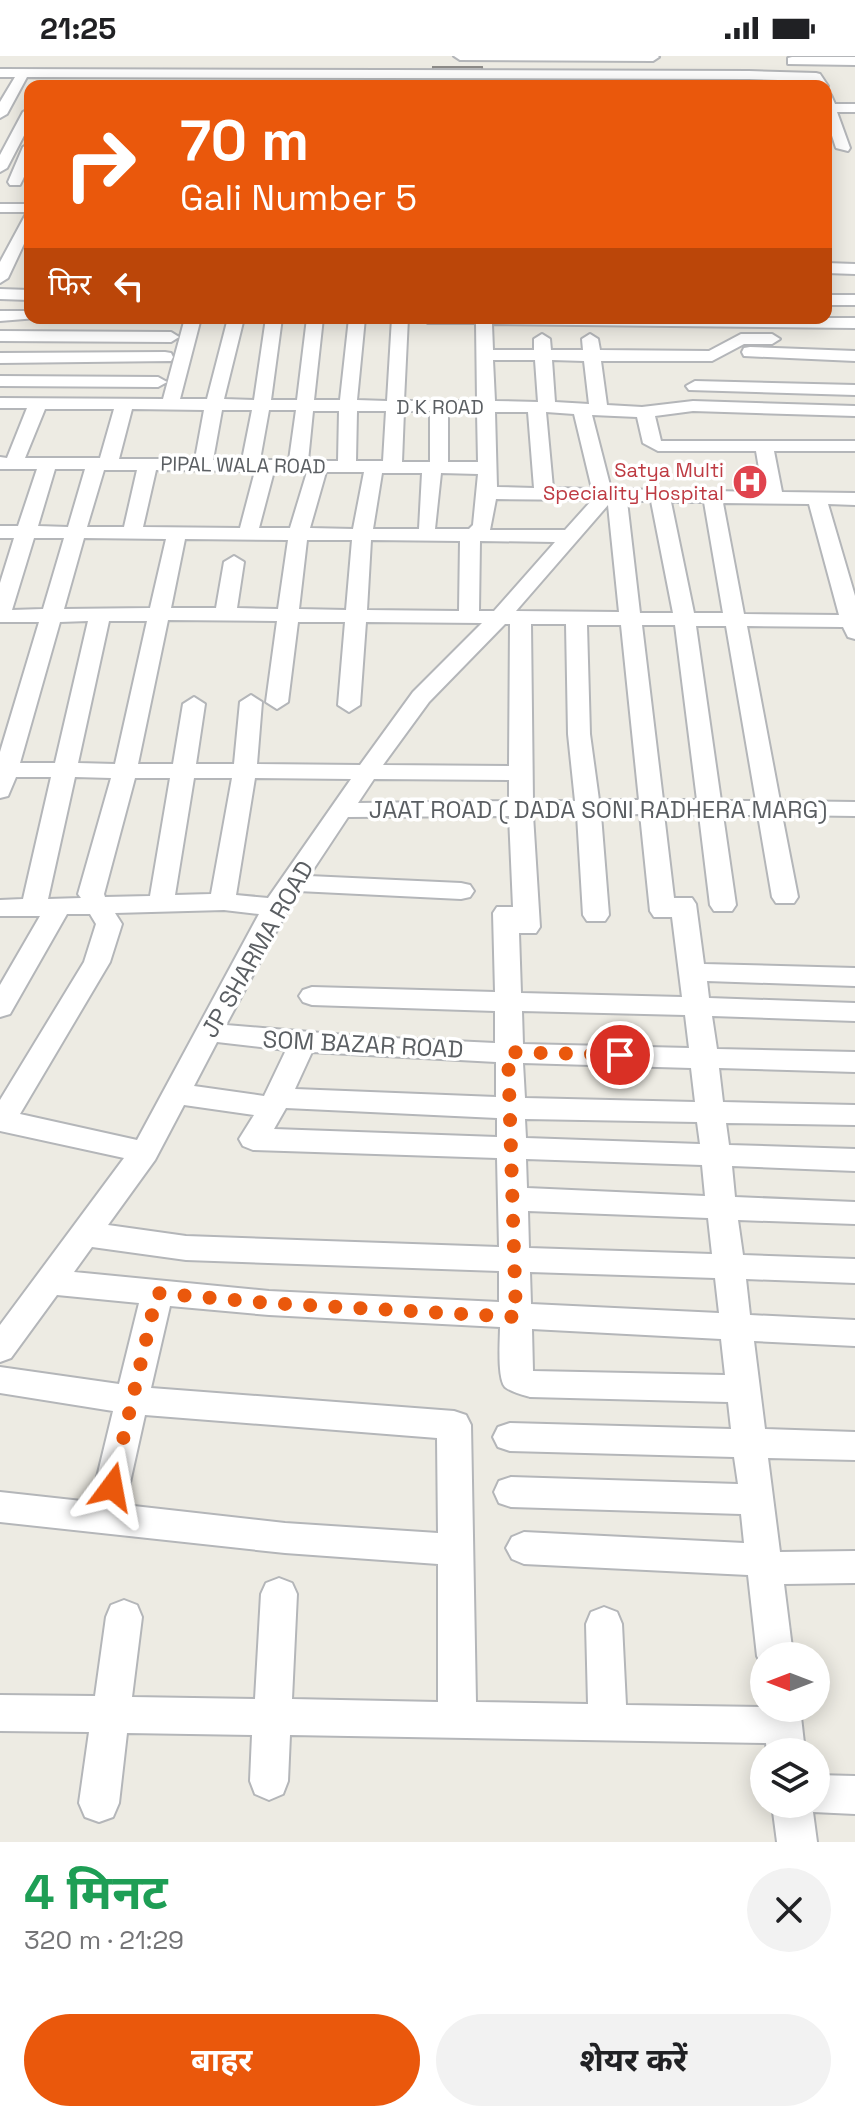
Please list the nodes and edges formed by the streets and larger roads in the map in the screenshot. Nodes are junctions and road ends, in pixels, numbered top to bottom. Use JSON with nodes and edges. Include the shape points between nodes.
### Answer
{"nodes":[{"id":1,"x":460,"y":56,"type":"edge"},
{"id":2,"x":671,"y":58,"type":"edge"},
{"id":3,"x":855,"y":61,"type":"edge"},
{"id":4,"x":0,"y":62,"type":"edge"},
{"id":5,"x":504,"y":63,"type":"edge"},
{"id":6,"x":119,"y":64,"type":"edge"},
{"id":7,"x":745,"y":66,"type":"edge"},
{"id":8,"x":780,"y":69,"type":"edge"},
{"id":9,"x":275,"y":70,"type":"edge"},
{"id":10,"x":393,"y":71,"type":"edge"},
{"id":11,"x":616,"y":71,"type":"edge"},
{"id":12,"x":0,"y":73,"type":"edge"},
{"id":13,"x":23,"y":73,"type":"junction"},
{"id":14,"x":50,"y":73,"type":"junction"},
{"id":15,"x":46,"y":80,"type":"edge"},
{"id":16,"x":96,"y":80,"type":"edge"},
{"id":17,"x":159,"y":80,"type":"edge"},
{"id":18,"x":217,"y":80,"type":"edge"},
{"id":19,"x":330,"y":80,"type":"edge"},
{"id":20,"x":362,"y":80,"type":"edge"},
{"id":21,"x":719,"y":80,"type":"edge"},
{"id":22,"x":822,"y":80,"type":"edge"},
{"id":23,"x":832,"y":101,"type":"edge"},
{"id":24,"x":832,"y":107,"type":"edge"},
{"id":25,"x":855,"y":108,"type":"edge"},
{"id":26,"x":0,"y":112,"type":"edge"},
{"id":27,"x":24,"y":112,"type":"edge"},
{"id":28,"x":24,"y":123,"type":"edge"},
{"id":29,"x":843,"y":148,"type":"dead end"},
{"id":30,"x":24,"y":161,"type":"edge"},
{"id":31,"x":0,"y":168,"type":"edge"},
{"id":32,"x":15,"y":181,"type":"edge"},
{"id":33,"x":24,"y":193,"type":"edge"},
{"id":34,"x":0,"y":194,"type":"edge"},
{"id":35,"x":0,"y":208,"type":"edge"},
{"id":36,"x":24,"y":208,"type":"edge"},
{"id":37,"x":24,"y":222,"type":"edge"},
{"id":38,"x":0,"y":224,"type":"edge"},
{"id":39,"x":0,"y":243,"type":"edge"},
{"id":40,"x":24,"y":243,"type":"edge"},
{"id":41,"x":5,"y":259,"type":"edge"},
{"id":42,"x":832,"y":268,"type":"edge"},
{"id":43,"x":855,"y":269,"type":"edge"},
{"id":44,"x":4,"y":277,"type":"edge"},
{"id":45,"x":0,"y":294,"type":"edge"},
{"id":46,"x":24,"y":295,"type":"edge"},
{"id":47,"x":832,"y":300,"type":"edge"},
{"id":48,"x":855,"y":300,"type":"edge"},
{"id":49,"x":0,"y":316,"type":"edge"},
{"id":50,"x":24,"y":316,"type":"edge"},
{"id":51,"x":832,"y":322,"type":"edge"},
{"id":52,"x":855,"y":323,"type":"edge"},
{"id":53,"x":174,"y":324,"type":"edge"},
{"id":54,"x":191,"y":324,"type":"edge"},
{"id":55,"x":234,"y":324,"type":"edge"},
{"id":56,"x":273,"y":324,"type":"edge"},
{"id":57,"x":314,"y":324,"type":"edge"},
{"id":58,"x":356,"y":324,"type":"edge"},
{"id":59,"x":400,"y":324,"type":"edge"},
{"id":60,"x":484,"y":324,"type":"edge"},
{"id":61,"x":540,"y":324,"type":"edge"},
{"id":62,"x":589,"y":324,"type":"edge"},
{"id":63,"x":0,"y":336,"type":"edge"},
{"id":64,"x":171,"y":337,"type":"junction"},
{"id":65,"x":855,"y":341,"type":"edge"},
{"id":66,"x":722,"y":352,"type":"junction"},
{"id":67,"x":543,"y":354,"type":"junction"},
{"id":68,"x":592,"y":354,"type":"junction"},
{"id":69,"x":485,"y":355,"type":"junction"},
{"id":70,"x":689,"y":356,"type":"junction"},
{"id":71,"x":855,"y":356,"type":"edge"},
{"id":72,"x":165,"y":357,"type":"junction"},
{"id":73,"x":0,"y":358,"type":"edge"},
{"id":74,"x":738,"y":367,"type":"dead end"},
{"id":75,"x":855,"y":371,"type":"edge"},
{"id":76,"x":0,"y":381,"type":"edge"},
{"id":77,"x":158,"y":382,"type":"junction"},
{"id":78,"x":695,"y":386,"type":"junction"},
{"id":79,"x":855,"y":390,"type":"edge"},
{"id":80,"x":0,"y":403,"type":"edge"},
{"id":81,"x":38,"y":404,"type":"junction"},
{"id":82,"x":124,"y":405,"type":"junction"},
{"id":83,"x":161,"y":405,"type":"junction"},
{"id":84,"x":214,"y":405,"type":"junction"},
{"id":85,"x":262,"y":406,"type":"junction"},
{"id":86,"x":303,"y":406,"type":"junction"},
{"id":87,"x":348,"y":406,"type":"junction"},
{"id":88,"x":699,"y":406,"type":"junction"},
{"id":89,"x":393,"y":407,"type":"junction"},
{"id":90,"x":439,"y":407,"type":"junction"},
{"id":91,"x":486,"y":407,"type":"junction"},
{"id":92,"x":542,"y":408,"type":"junction"},
{"id":93,"x":591,"y":410,"type":"junction"},
{"id":94,"x":855,"y":411,"type":"edge"},
{"id":95,"x":646,"y":418,"type":"junction"},
{"id":96,"x":855,"y":426,"type":"edge"},
{"id":97,"x":764,"y":446,"type":"junction"},
{"id":98,"x":855,"y":446,"type":"edge"},
{"id":99,"x":7,"y":463,"type":"edge"},
{"id":100,"x":48,"y":463,"type":"junction"},
{"id":101,"x":102,"y":464,"type":"junction"},
{"id":102,"x":148,"y":464,"type":"junction"},
{"id":103,"x":203,"y":465,"type":"junction"},
{"id":104,"x":258,"y":466,"type":"junction"},
{"id":105,"x":308,"y":466,"type":"junction"},
{"id":106,"x":347,"y":467,"type":"junction"},
{"id":107,"x":383,"y":467,"type":"junction"},
{"id":108,"x":436,"y":468,"type":"junction"},
{"id":109,"x":486,"y":468,"type":"junction"},
{"id":110,"x":487,"y":493,"type":"junction"},
{"id":111,"x":544,"y":496,"type":"junction"},
{"id":112,"x":608,"y":497,"type":"junction"},
{"id":113,"x":660,"y":497,"type":"junction"},
{"id":114,"x":713,"y":498,"type":"junction"},
{"id":115,"x":774,"y":498,"type":"junction"},
{"id":116,"x":817,"y":498,"type":"junction"},
{"id":117,"x":855,"y":499,"type":"edge"},
{"id":118,"x":427,"y":527,"type":"dead end"},
{"id":119,"x":0,"y":532,"type":"edge"},
{"id":120,"x":76,"y":532,"type":"junction"},
{"id":121,"x":24,"y":533,"type":"junction"},
{"id":122,"x":132,"y":533,"type":"junction"},
{"id":123,"x":177,"y":533,"type":"junction"},
{"id":124,"x":248,"y":533,"type":"junction"},
{"id":125,"x":299,"y":534,"type":"junction"},
{"id":126,"x":362,"y":534,"type":"junction"},
{"id":127,"x":471,"y":535,"type":"junction"},
{"id":128,"x":570,"y":536,"type":"junction"},
{"id":129,"x":234,"y":562,"type":"dead end"},
{"id":130,"x":159,"y":614,"type":"junction"},
{"id":131,"x":54,"y":615,"type":"junction"},
{"id":132,"x":100,"y":615,"type":"junction"},
{"id":133,"x":225,"y":615,"type":"junction"},
{"id":134,"x":0,"y":616,"type":"edge"},
{"id":135,"x":287,"y":616,"type":"junction"},
{"id":136,"x":355,"y":616,"type":"junction"},
{"id":137,"x":469,"y":618,"type":"junction"},
{"id":138,"x":510,"y":618,"type":"junction"},
{"id":139,"x":576,"y":619,"type":"junction"},
{"id":140,"x":737,"y":619,"type":"junction"},
{"id":141,"x":629,"y":620,"type":"junction"},
{"id":142,"x":685,"y":620,"type":"junction"},
{"id":143,"x":854,"y":625,"type":"edge"},
{"id":144,"x":251,"y":702,"type":"dead end"},
{"id":145,"x":277,"y":702,"type":"dead end"},
{"id":146,"x":194,"y":704,"type":"dead end"},
{"id":147,"x":349,"y":705,"type":"dead end"},
{"id":148,"x":65,"y":770,"type":"junction"},
{"id":149,"x":125,"y":770,"type":"junction"},
{"id":150,"x":369,"y":770,"type":"junction"},
{"id":151,"x":184,"y":771,"type":"junction"},
{"id":152,"x":245,"y":771,"type":"junction"},
{"id":153,"x":521,"y":773,"type":"junction"},
{"id":154,"x":2,"y":777,"type":"edge"},
{"id":155,"x":588,"y":807,"type":"junction"},
{"id":156,"x":651,"y":807,"type":"junction"},
{"id":157,"x":709,"y":807,"type":"junction"},
{"id":158,"x":521,"y":808,"type":"junction"},
{"id":159,"x":769,"y":808,"type":"junction"},
{"id":160,"x":855,"y":809,"type":"edge"},
{"id":161,"x":342,"y":810,"type":"junction"},
{"id":162,"x":291,"y":883,"type":"junction"},
{"id":163,"x":461,"y":891,"type":"dead end"},
{"id":164,"x":785,"y":897,"type":"dead end"},
{"id":165,"x":226,"y":902,"type":"junction"},
{"id":166,"x":723,"y":905,"type":"dead end"},
{"id":167,"x":161,"y":906,"type":"junction"},
{"id":168,"x":96,"y":907,"type":"junction"},
{"id":169,"x":275,"y":907,"type":"junction"},
{"id":170,"x":0,"y":908,"type":"edge"},
{"id":171,"x":45,"y":909,"type":"junction"},
{"id":172,"x":596,"y":915,"type":"dead end"},
{"id":173,"x":692,"y":972,"type":"junction"},
{"id":174,"x":855,"y":977,"type":"edge"},
{"id":175,"x":312,"y":996,"type":"dead end"},
{"id":176,"x":509,"y":1003,"type":"junction"},
{"id":177,"x":696,"y":1004,"type":"junction"},
{"id":178,"x":0,"y":1008,"type":"edge"},
{"id":179,"x":855,"y":1013,"type":"edge"},
{"id":180,"x":208,"y":1032,"type":"junction"},
{"id":181,"x":302,"y":1044,"type":"junction"},
{"id":182,"x":508,"y":1052,"type":"junction"},
{"id":183,"x":704,"y":1058,"type":"junction"},
{"id":184,"x":855,"y":1062,"type":"edge"},
{"id":185,"x":178,"y":1094,"type":"junction"},
{"id":186,"x":275,"y":1103,"type":"junction"},
{"id":187,"x":510,"y":1108,"type":"junction"},
{"id":188,"x":710,"y":1110,"type":"junction"},
{"id":189,"x":855,"y":1115,"type":"edge"},
{"id":190,"x":1,"y":1121,"type":"edge"},
{"id":191,"x":511,"y":1150,"type":"junction"},
{"id":192,"x":145,"y":1152,"type":"junction"},
{"id":193,"x":714,"y":1156,"type":"junction"},
{"id":194,"x":855,"y":1160,"type":"edge"},
{"id":195,"x":515,"y":1199,"type":"junction"},
{"id":196,"x":721,"y":1208,"type":"junction"},
{"id":197,"x":855,"y":1213,"type":"edge"},
{"id":198,"x":85,"y":1234,"type":"junction"},
{"id":199,"x":516,"y":1260,"type":"junction"},
{"id":200,"x":728,"y":1265,"type":"junction"},
{"id":201,"x":855,"y":1271,"type":"edge"},
{"id":202,"x":51,"y":1282,"type":"junction"},
{"id":203,"x":157,"y":1293,"type":"junction"},
{"id":204,"x":516,"y":1317,"type":"junction"},
{"id":205,"x":736,"y":1329,"type":"junction"},
{"id":206,"x":855,"y":1333,"type":"edge"},
{"id":207,"x":0,"y":1349,"type":"edge"},
{"id":208,"x":0,"y":1380,"type":"edge"},
{"id":209,"x":743,"y":1389,"type":"junction"},
{"id":210,"x":133,"y":1400,"type":"junction"},
{"id":211,"x":510,"y":1437,"type":"dead end"},
{"id":212,"x":749,"y":1441,"type":"junction"},
{"id":213,"x":855,"y":1446,"type":"edge"},
{"id":214,"x":511,"y":1492,"type":"dead end"},
{"id":215,"x":756,"y":1500,"type":"junction"},
{"id":216,"x":0,"y":1507,"type":"edge"},
{"id":217,"x":105,"y":1517,"type":"junction"},
{"id":218,"x":524,"y":1548,"type":"dead end"},
{"id":219,"x":455,"y":1550,"type":"junction"},
{"id":220,"x":764,"y":1564,"type":"junction"},
{"id":221,"x":855,"y":1567,"type":"edge"},
{"id":222,"x":279,"y":1594,"type":"dead end"},
{"id":223,"x":124,"y":1617,"type":"dead end"},
{"id":224,"x":604,"y":1624,"type":"dead end"},
{"id":225,"x":773,"y":1642,"type":"edge"},
{"id":226,"x":0,"y":1713,"type":"edge"},
{"id":227,"x":113,"y":1714,"type":"junction"},
{"id":228,"x":275,"y":1717,"type":"junction"},
{"id":229,"x":457,"y":1720,"type":"junction"},
{"id":230,"x":608,"y":1723,"type":"junction"},
{"id":231,"x":783,"y":1728,"type":"edge"},
{"id":232,"x":269,"y":1781,"type":"dead end"},
{"id":233,"x":830,"y":1794,"type":"edge"},
{"id":234,"x":855,"y":1795,"type":"edge"},
{"id":235,"x":99,"y":1803,"type":"dead end"},
{"id":236,"x":794,"y":1818,"type":"edge"},
{"id":237,"x":797,"y":1842,"type":"edge"}],
"edges":[{"from":1,"to":5,"type":"street"},
{"from":2,"to":11,"type":"street"},
{"from":3,"to":8,"type":"street"},
{"from":4,"to":6,"type":"street"},
{"from":5,"to":10,"type":"street"},
{"from":5,"to":11,"type":"street"},
{"from":6,"to":9,"type":"street"},
{"from":6,"to":16,"type":"street"},
{"from":6,"to":17,"type":"street"},
{"from":7,"to":8,"type":"street"},
{"from":7,"to":11,"type":"street"},
{"from":8,"to":22,"type":"street"},
{"from":9,"to":10,"type":"street"},
{"from":9,"to":18,"type":"street"},
{"from":9,"to":19,"type":"street"},
{"from":10,"to":20,"type":"street"},
{"from":11,"to":21,"type":"street"},
{"from":12,"to":13,"type":"street"},
{"from":13,"to":14,"type":"street"},
{"from":13,"to":26,"type":"street"},
{"from":14,"to":15,"type":"street"},
{"from":14,"to":16,"type":"street"},
{"from":17,"to":18,"type":"street"},
{"from":19,"to":20,"type":"street"},
{"from":23,"to":25,"type":"street"},
{"from":24,"to":29,"type":"street"},
{"from":26,"to":27,"type":"street"},
{"from":28,"to":31,"type":"street"},
{"from":30,"to":32,"type":"street"},
{"from":33,"to":34,"type":"street"},
{"from":35,"to":36,"type":"street"},
{"from":37,"to":38,"type":"street"},
{"from":39,"to":40,"type":"street"},
{"from":40,"to":41,"type":"street"},
{"from":41,"to":44,"type":"street"},
{"from":42,"to":43,"type":"street"},
{"from":45,"to":46,"type":"street"},
{"from":47,"to":48,"type":"street"},
{"from":49,"to":50,"type":"street"},
{"from":51,"to":52,"type":"street"},
{"from":53,"to":64,"type":"street"},
{"from":54,"to":83,"type":"street"},
{"from":55,"to":84,"type":"street"},
{"from":56,"to":85,"type":"street"},
{"from":57,"to":86,"type":"street"},
{"from":58,"to":87,"type":"street"},
{"from":59,"to":89,"type":"street"},
{"from":60,"to":69,"type":"street"},
{"from":61,"to":67,"type":"street"},
{"from":62,"to":68,"type":"street"},
{"from":63,"to":64,"type":"street"},
{"from":64,"to":72,"type":"street"},
{"from":65,"to":66,"type":"street","via":[[744,338]]},
{"from":66,"to":70,"type":"street"},
{"from":66,"to":71,"type":"street"},
{"from":67,"to":68,"type":"street"},
{"from":67,"to":69,"type":"street"},
{"from":67,"to":92,"type":"street"},
{"from":68,"to":70,"type":"street"},
{"from":68,"to":93,"type":"street"},
{"from":69,"to":91,"type":"street"},
{"from":70,"to":78,"type":"street"},
{"from":72,"to":73,"type":"street"},
{"from":72,"to":77,"type":"street"},
{"from":74,"to":75,"type":"street"},
{"from":76,"to":77,"type":"street"},
{"from":77,"to":83,"type":"street"},
{"from":78,"to":79,"type":"street"},
{"from":78,"to":88,"type":"street"},
{"from":80,"to":81,"type":"street","name":"D K ROAD"},
{"from":81,"to":82,"type":"street","name":"D K ROAD"},
{"from":81,"to":99,"type":"street"},
{"from":82,"to":83,"type":"street","name":"D K ROAD"},
{"from":82,"to":101,"type":"street"},
{"from":83,"to":84,"type":"street","name":"D K ROAD"},
{"from":84,"to":85,"type":"street","name":"D K ROAD"},
{"from":84,"to":103,"type":"street"},
{"from":85,"to":86,"type":"street","name":"D K ROAD"},
{"from":85,"to":104,"type":"street"},
{"from":86,"to":87,"type":"street","name":"D K ROAD"},
{"from":86,"to":105,"type":"street"},
{"from":87,"to":89,"type":"street","name":"D K ROAD"},
{"from":87,"to":106,"type":"street"},
{"from":88,"to":94,"type":"street"},
{"from":88,"to":95,"type":"street"},
{"from":89,"to":90,"type":"street","name":"D K ROAD"},
{"from":89,"to":107,"type":"street"},
{"from":90,"to":91,"type":"street","name":"D K ROAD"},
{"from":90,"to":108,"type":"street"},
{"from":91,"to":92,"type":"street","name":"D K ROAD"},
{"from":91,"to":109,"type":"street"},
{"from":92,"to":93,"type":"street","name":"D K ROAD"},
{"from":92,"to":111,"type":"street"},
{"from":93,"to":95,"type":"street","name":"D K ROAD"},
{"from":93,"to":112,"type":"street"},
{"from":95,"to":96,"type":"street"},
{"from":95,"to":97,"type":"street","via":[[652,443],[658,446]]},
{"from":97,"to":98,"type":"street"},
{"from":97,"to":115,"type":"street"},
{"from":99,"to":100,"type":"street","name":"PIPAL WALA ROAD"},
{"from":100,"to":101,"type":"street","name":"PIPAL WALA ROAD"},
{"from":100,"to":121,"type":"street"},
{"from":101,"to":102,"type":"street","name":"PIPAL WALA ROAD"},
{"from":101,"to":120,"type":"street"},
{"from":102,"to":103,"type":"street","name":"PIPAL WALA ROAD"},
{"from":102,"to":122,"type":"street"},
{"from":103,"to":104,"type":"street","name":"PIPAL WALA ROAD"},
{"from":104,"to":105,"type":"street","name":"PIPAL WALA ROAD"},
{"from":104,"to":124,"type":"street"},
{"from":105,"to":106,"type":"street","name":"PIPAL WALA ROAD"},
{"from":105,"to":125,"type":"street"},
{"from":106,"to":107,"type":"street","name":"PIPAL WALA ROAD"},
{"from":107,"to":108,"type":"street","name":"PIPAL WALA ROAD"},
{"from":107,"to":126,"type":"street"},
{"from":108,"to":109,"type":"street","name":"PIPAL WALA ROAD"},
{"from":108,"to":118,"type":"street"},
{"from":109,"to":110,"type":"street"},
{"from":110,"to":111,"type":"street"},
{"from":110,"to":127,"type":"street","via":[[483,526]]},
{"from":111,"to":112,"type":"street"},
{"from":112,"to":113,"type":"street"},
{"from":112,"to":128,"type":"street","name":"JP SHARMA ROAD"},
{"from":112,"to":141,"type":"street"},
{"from":113,"to":114,"type":"street"},
{"from":113,"to":142,"type":"street"},
{"from":114,"to":115,"type":"street"},
{"from":114,"to":140,"type":"street"},
{"from":115,"to":116,"type":"street"},
{"from":116,"to":117,"type":"street"},
{"from":116,"to":143,"type":"street"},
{"from":119,"to":121,"type":"street"},
{"from":120,"to":121,"type":"street"},
{"from":120,"to":122,"type":"street"},
{"from":120,"to":131,"type":"street"},
{"from":121,"to":134,"type":"street"},
{"from":122,"to":123,"type":"street"},
{"from":123,"to":124,"type":"street"},
{"from":123,"to":130,"type":"street"},
{"from":124,"to":125,"type":"street"},
{"from":125,"to":126,"type":"street"},
{"from":125,"to":135,"type":"street"},
{"from":126,"to":127,"type":"street"},
{"from":126,"to":136,"type":"street"},
{"from":127,"to":128,"type":"street"},
{"from":127,"to":137,"type":"street"},
{"from":128,"to":138,"type":"street","name":"JP SHARMA ROAD"},
{"from":129,"to":133,"type":"street"},
{"from":130,"to":132,"type":"street"},
{"from":130,"to":133,"type":"street"},
{"from":130,"to":149,"type":"street"},
{"from":131,"to":132,"type":"street"},
{"from":131,"to":134,"type":"street"},
{"from":131,"to":154,"type":"street"},
{"from":132,"to":148,"type":"street"},
{"from":133,"to":135,"type":"street"},
{"from":135,"to":136,"type":"street"},
{"from":135,"to":145,"type":"street"},
{"from":136,"to":137,"type":"street"},
{"from":136,"to":147,"type":"street"},
{"from":137,"to":138,"type":"street"},
{"from":138,"to":139,"type":"street"},
{"from":138,"to":150,"type":"street","name":"JP SHARMA ROAD","via":[[421,697]]},
{"from":138,"to":153,"type":"street"},
{"from":139,"to":141,"type":"street"},
{"from":139,"to":155,"type":"street","via":[[579,734]]},
{"from":140,"to":142,"type":"street"},
{"from":140,"to":143,"type":"street"},
{"from":140,"to":159,"type":"street"},
{"from":141,"to":142,"type":"street"},
{"from":141,"to":156,"type":"street"},
{"from":142,"to":157,"type":"street"},
{"from":144,"to":152,"type":"street"},
{"from":146,"to":151,"type":"street"},
{"from":148,"to":149,"type":"street"},
{"from":148,"to":154,"type":"street"},
{"from":148,"to":171,"type":"street"},
{"from":149,"to":151,"type":"street"},
{"from":149,"to":168,"type":"street","via":[[91,894]]},
{"from":150,"to":152,"type":"street"},
{"from":150,"to":153,"type":"street"},
{"from":150,"to":161,"type":"street","name":"JP SHARMA ROAD"},
{"from":151,"to":152,"type":"street"},
{"from":151,"to":167,"type":"street"},
{"from":152,"to":165,"type":"street"},
{"from":153,"to":158,"type":"street"},
{"from":155,"to":156,"type":"street","name":"JAAT ROAD ( DADA SONI RADHERA MARG)"},
{"from":155,"to":158,"type":"street","name":"JAAT ROAD ( DADA SONI RADHERA MARG)"},
{"from":155,"to":172,"type":"street"},
{"from":156,"to":157,"type":"street","name":"JAAT ROAD ( DADA SONI RADHERA MARG)"},
{"from":156,"to":173,"type":"street"},
{"from":157,"to":159,"type":"street","name":"JAAT ROAD ( DADA SONI RADHERA MARG)"},
{"from":157,"to":166,"type":"street"},
{"from":158,"to":161,"type":"street","name":"JAAT ROAD ( DADA SONI RADHERA MARG)"},
{"from":158,"to":176,"type":"street"},
{"from":159,"to":160,"type":"street","name":"JAAT ROAD ( DADA SONI RADHERA MARG)"},
{"from":159,"to":164,"type":"street"},
{"from":161,"to":162,"type":"street","name":"JP SHARMA ROAD"},
{"from":162,"to":163,"type":"street"},
{"from":162,"to":169,"type":"street","name":"JP SHARMA ROAD"},
{"from":165,"to":167,"type":"street"},
{"from":165,"to":169,"type":"street"},
{"from":167,"to":168,"type":"street"},
{"from":168,"to":171,"type":"street"},
{"from":168,"to":190,"type":"street","via":[[109,924],[97,962]]},
{"from":169,"to":180,"type":"street","name":"JP SHARMA ROAD"},
{"from":170,"to":171,"type":"street"},
{"from":171,"to":178,"type":"street"},
{"from":173,"to":174,"type":"street"},
{"from":173,"to":177,"type":"street"},
{"from":175,"to":176,"type":"street"},
{"from":176,"to":177,"type":"street"},
{"from":176,"to":182,"type":"street"},
{"from":177,"to":179,"type":"street"},
{"from":177,"to":183,"type":"street"},
{"from":180,"to":181,"type":"street","name":"SOM BAZAR ROAD"},
{"from":180,"to":185,"type":"street","name":"JP SHARMA ROAD"},
{"from":181,"to":182,"type":"street","name":"SOM BAZAR ROAD"},
{"from":181,"to":186,"type":"street"},
{"from":182,"to":183,"type":"street","name":"SOM BAZAR ROAD"},
{"from":182,"to":187,"type":"street"},
{"from":183,"to":184,"type":"street","name":"SOM BAZAR ROAD"},
{"from":183,"to":188,"type":"street"},
{"from":185,"to":186,"type":"street"},
{"from":185,"to":192,"type":"street","name":"JP SHARMA ROAD"},
{"from":186,"to":187,"type":"street"},
{"from":186,"to":191,"type":"street","via":[[253,1139]]},
{"from":187,"to":188,"type":"street"},
{"from":187,"to":191,"type":"street"},
{"from":188,"to":189,"type":"street"},
{"from":188,"to":193,"type":"street"},
{"from":190,"to":192,"type":"street"},
{"from":191,"to":193,"type":"street"},
{"from":191,"to":195,"type":"street"},
{"from":192,"to":198,"type":"street","name":"JP SHARMA ROAD"},
{"from":193,"to":194,"type":"street"},
{"from":193,"to":196,"type":"street"},
{"from":195,"to":196,"type":"street"},
{"from":195,"to":199,"type":"street"},
{"from":196,"to":197,"type":"street"},
{"from":196,"to":200,"type":"street"},
{"from":198,"to":199,"type":"street","via":[[186,1248]]},
{"from":198,"to":202,"type":"street","name":"JP SHARMA ROAD"},
{"from":199,"to":200,"type":"street"},
{"from":199,"to":204,"type":"street"},
{"from":200,"to":201,"type":"street"},
{"from":200,"to":205,"type":"street"},
{"from":202,"to":203,"type":"street"},
{"from":202,"to":207,"type":"street","name":"JP SHARMA ROAD"},
{"from":203,"to":204,"type":"street"},
{"from":203,"to":210,"type":"street"},
{"from":204,"to":205,"type":"street"},
{"from":204,"to":209,"type":"street","via":[[515,1369],[517,1378],[530,1384]]},
{"from":205,"to":206,"type":"street"},
{"from":205,"to":209,"type":"street"},
{"from":208,"to":210,"type":"street"},
{"from":209,"to":212,"type":"street"},
{"from":210,"to":217,"type":"street"},
{"from":210,"to":219,"type":"street","via":[[454,1425]]},
{"from":211,"to":212,"type":"street"},
{"from":212,"to":213,"type":"street"},
{"from":212,"to":215,"type":"street"},
{"from":214,"to":215,"type":"street"},
{"from":215,"to":220,"type":"street"},
{"from":216,"to":217,"type":"street"},
{"from":217,"to":219,"type":"street","via":[[285,1538]]},
{"from":218,"to":220,"type":"street"},
{"from":219,"to":229,"type":"street"},
{"from":220,"to":221,"type":"street"},
{"from":220,"to":225,"type":"street"},
{"from":222,"to":228,"type":"street"},
{"from":223,"to":227,"type":"street"},
{"from":224,"to":230,"type":"street"},
{"from":226,"to":227,"type":"street"},
{"from":227,"to":228,"type":"street"},
{"from":227,"to":235,"type":"street"},
{"from":228,"to":229,"type":"street"},
{"from":228,"to":232,"type":"street"},
{"from":229,"to":230,"type":"street"},
{"from":230,"to":231,"type":"street"},
{"from":233,"to":234,"type":"street"},
{"from":236,"to":237,"type":"street"}]}
